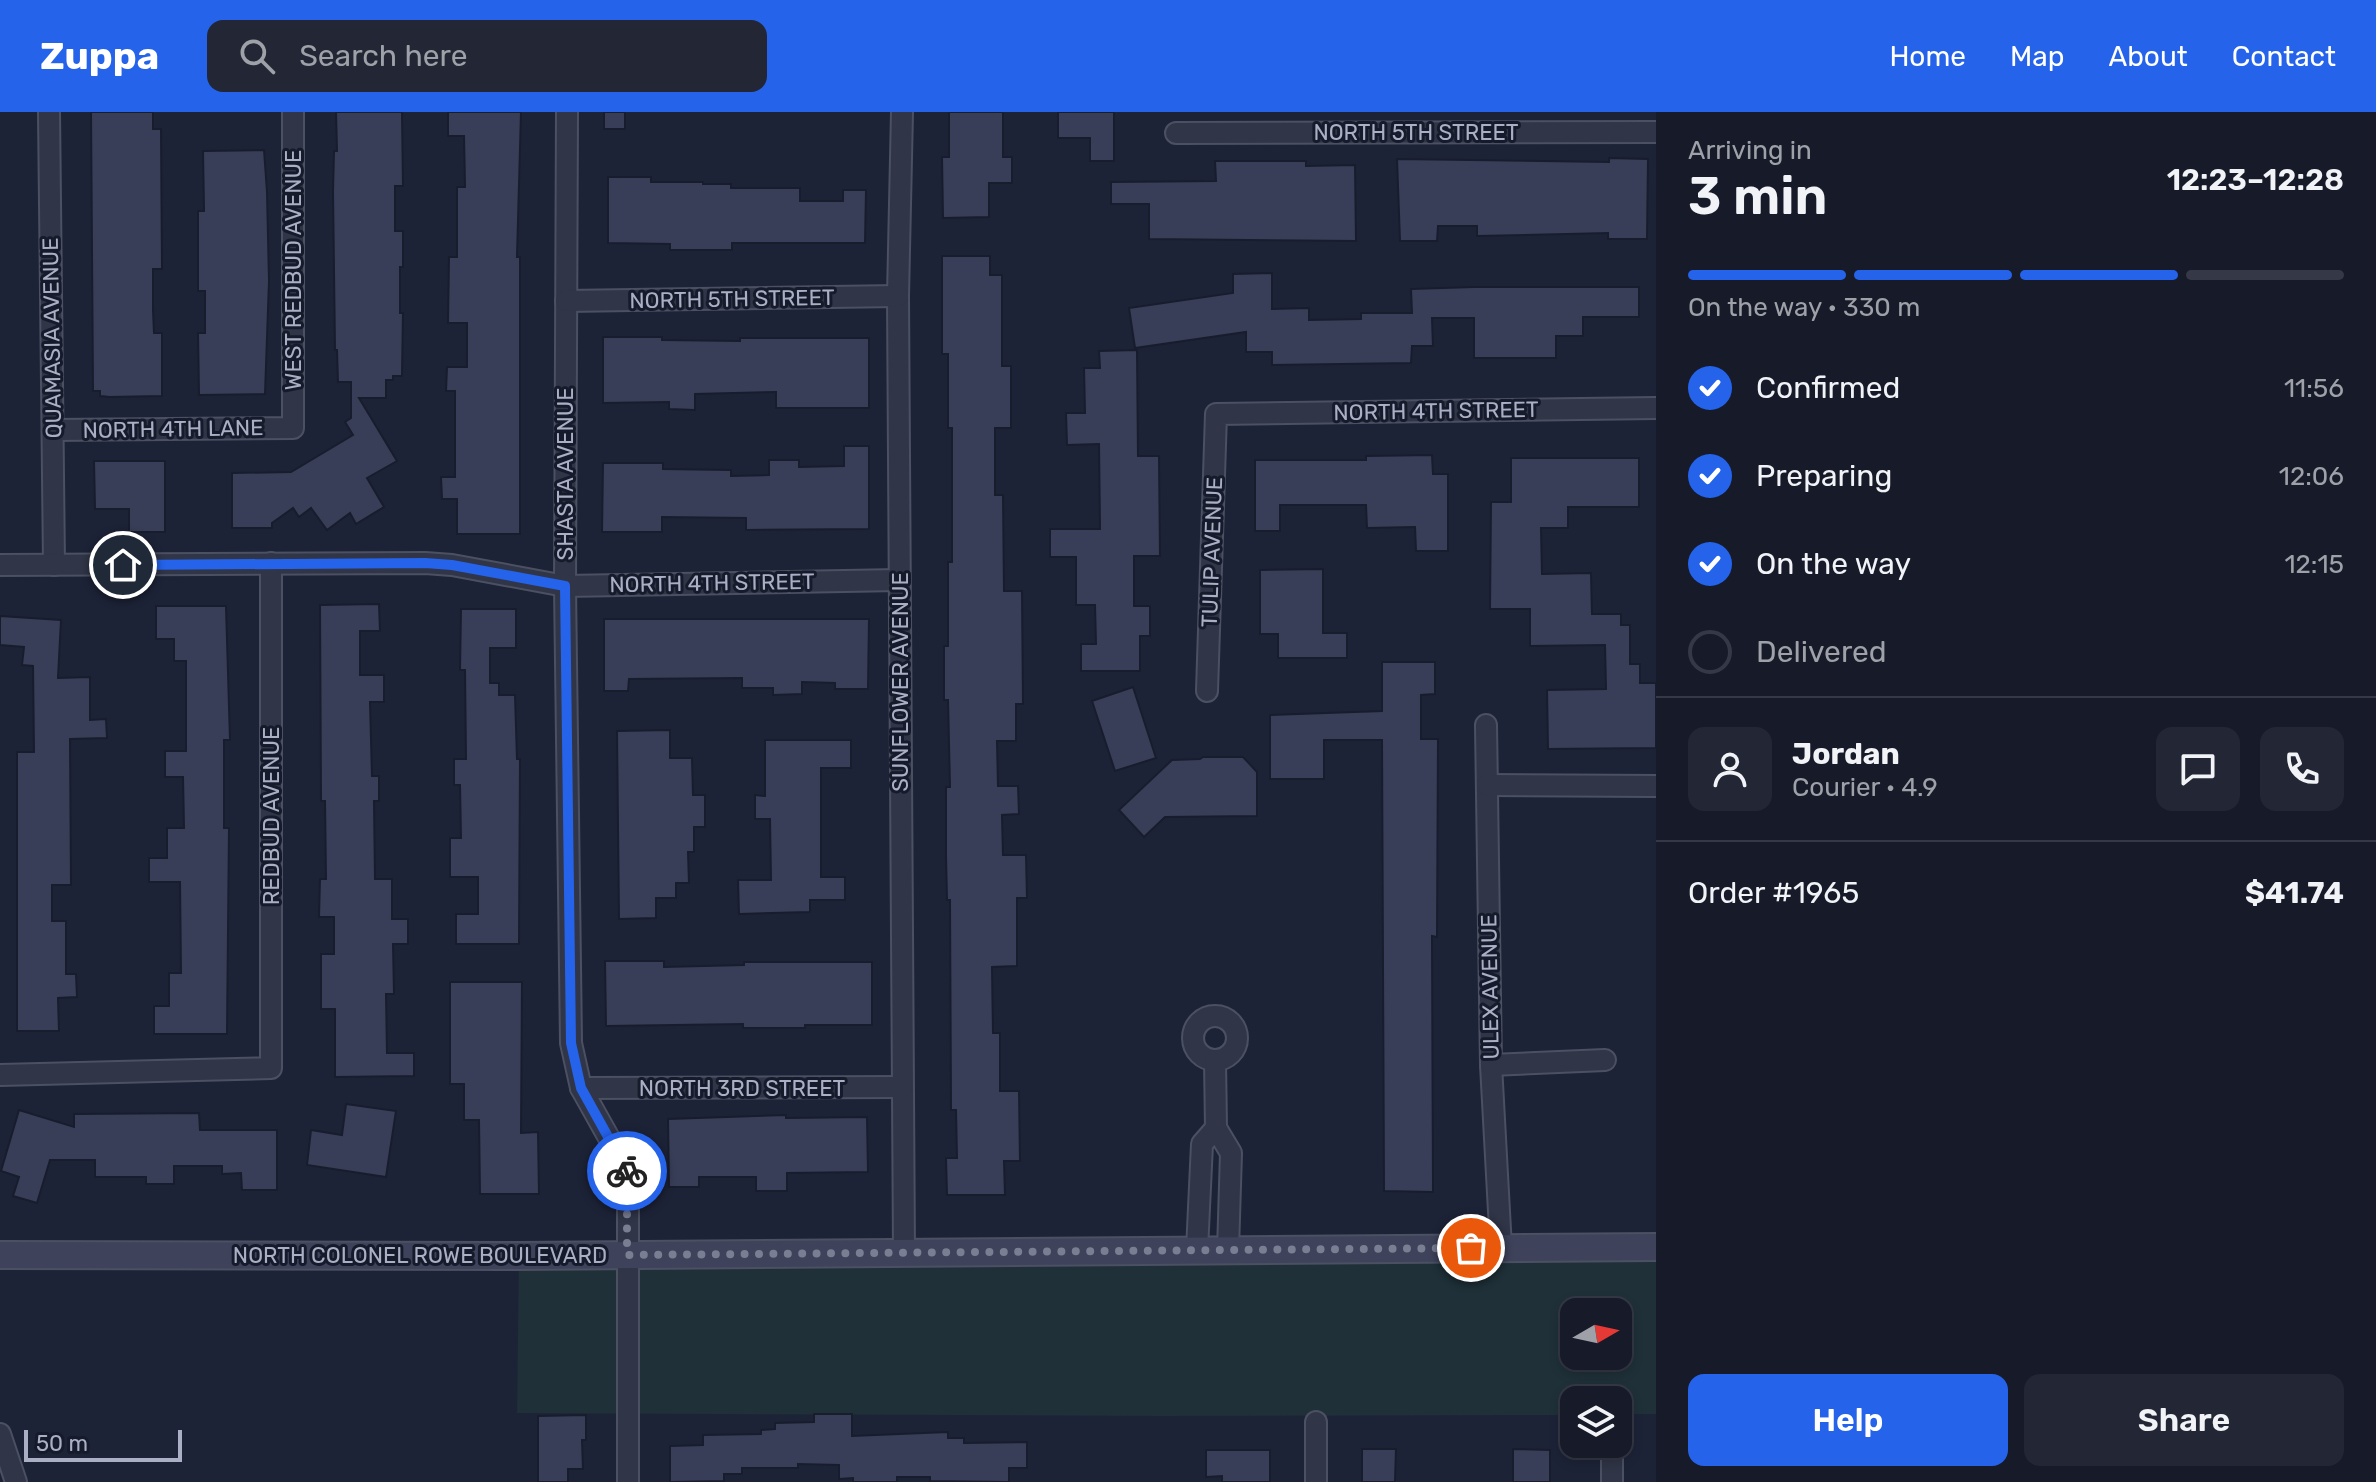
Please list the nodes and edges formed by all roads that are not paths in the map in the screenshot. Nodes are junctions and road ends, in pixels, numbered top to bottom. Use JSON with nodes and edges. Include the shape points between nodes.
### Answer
{"nodes":[{"id":1,"x":49,"y":112,"type":"edge"},
{"id":2,"x":293,"y":112,"type":"edge"},
{"id":3,"x":567,"y":112,"type":"edge"},
{"id":4,"x":902,"y":112,"type":"edge"},
{"id":5,"x":1656,"y":132,"type":"edge"},
{"id":6,"x":1176,"y":133,"type":"dead end"},
{"id":7,"x":898,"y":296,"type":"junction"},
{"id":8,"x":566,"y":301,"type":"junction"},
{"id":9,"x":1656,"y":408,"type":"edge"},
{"id":10,"x":1216,"y":414,"type":"joint"},
{"id":11,"x":293,"y":428,"type":"joint"},
{"id":12,"x":53,"y":430,"type":"junction"},
{"id":13,"x":271,"y":563,"type":"junction"},
{"id":14,"x":0,"y":565,"type":"edge"},
{"id":15,"x":54,"y":565,"type":"junction"},
{"id":16,"x":899,"y":580,"type":"junction"},
{"id":17,"x":565,"y":586,"type":"junction"},
{"id":18,"x":1207,"y":691,"type":"dead end"},
{"id":19,"x":1486,"y":725,"type":"dead end"},
{"id":20,"x":1487,"y":785,"type":"junction"},
{"id":21,"x":1656,"y":786,"type":"edge"},
{"id":22,"x":1215,"y":1060,"type":"dead end"},
{"id":23,"x":1605,"y":1060,"type":"dead end"},
{"id":24,"x":1491,"y":1065,"type":"junction"},
{"id":25,"x":0,"y":1075,"type":"edge"},
{"id":26,"x":902,"y":1087,"type":"junction"},
{"id":27,"x":581,"y":1088,"type":"junction"},
{"id":28,"x":1216,"y":1128,"type":"junction"},
{"id":29,"x":1656,"y":1247,"type":"edge"},
{"id":30,"x":1501,"y":1248,"type":"junction"},
{"id":31,"x":1197,"y":1250,"type":"junction"},
{"id":32,"x":1228,"y":1250,"type":"junction"},
{"id":33,"x":904,"y":1252,"type":"junction"},
{"id":34,"x":0,"y":1255,"type":"edge"},
{"id":35,"x":627,"y":1255,"type":"junction"},
{"id":36,"x":1316,"y":1422,"type":"dead end"},
{"id":37,"x":0,"y":1434,"type":"edge"},
{"id":38,"x":1612,"y":1458,"type":"edge"},
{"id":39,"x":16,"y":1482,"type":"edge"},
{"id":40,"x":628,"y":1482,"type":"edge"},
{"id":41,"x":1316,"y":1482,"type":"edge"},
{"id":42,"x":1612,"y":1482,"type":"edge"}],
"edges":[{"from":1,"to":12,"type":"street","name":"QUAMASIA AVENUE"},
{"from":2,"to":11,"type":"street","name":"WEST REDBUD AVENUE"},
{"from":3,"to":8,"type":"street","name":"SHASTA AVENUE"},
{"from":4,"to":7,"type":"street","name":"SUNFLOWER AVENUE"},
{"from":5,"to":6,"type":"street","name":"NORTH 5TH STREET"},
{"from":7,"to":8,"type":"street","name":"NORTH 5TH STREET"},
{"from":7,"to":16,"type":"street","name":"SUNFLOWER AVENUE"},
{"from":8,"to":17,"type":"street","name":"SHASTA AVENUE"},
{"from":9,"to":10,"type":"street","name":"NORTH 4TH STREET"},
{"from":10,"to":18,"type":"street","name":"TULIP AVENUE"},
{"from":11,"to":12,"type":"street","name":"NORTH 4TH LANE"},
{"from":12,"to":15,"type":"street","name":"QUAMASIA AVENUE"},
{"from":13,"to":15,"type":"street","name":"NORTH 4TH STREET"},
{"from":13,"to":17,"type":"street","name":"NORTH 4TH STREET","via":[[452,565]]},
{"from":13,"to":25,"type":"street","name":"REDBUD AVENUE","via":[[271,1068]]},
{"from":14,"to":15,"type":"street","name":"NORTH 4TH STREET"},
{"from":16,"to":17,"type":"street","name":"NORTH 4TH STREET"},
{"from":16,"to":26,"type":"street","name":"SUNFLOWER AVENUE"},
{"from":17,"to":27,"type":"street","name":"SHASTA AVENUE","via":[[571,1043]]},
{"from":19,"to":20,"type":"street","name":"ULEX AVENUE"},
{"from":20,"to":21,"type":"street"},
{"from":20,"to":24,"type":"street","name":"ULEX AVENUE"},
{"from":22,"to":28,"type":"street"},
{"from":23,"to":24,"type":"street"},
{"from":24,"to":30,"type":"street","name":"ULEX AVENUE"},
{"from":26,"to":27,"type":"street","name":"NORTH 3RD STREET"},
{"from":26,"to":33,"type":"street","name":"SUNFLOWER AVENUE"},
{"from":27,"to":35,"type":"street","name":"SHASTA AVENUE","via":[[628,1172]]},
{"from":28,"to":31,"type":"street","via":[[1202,1144]]},
{"from":28,"to":32,"type":"street","via":[[1231,1153]]},
{"from":29,"to":30,"type":"main road","name":"NORTH COLONEL ROWE BOULEVARD"},
{"from":30,"to":32,"type":"main road","name":"NORTH COLONEL ROWE BOULEVARD"},
{"from":31,"to":32,"type":"main road","name":"NORTH COLONEL ROWE BOULEVARD"},
{"from":31,"to":33,"type":"main road","name":"NORTH COLONEL ROWE BOULEVARD"},
{"from":33,"to":35,"type":"main road","name":"NORTH COLONEL ROWE BOULEVARD"},
{"from":34,"to":35,"type":"main road","name":"NORTH COLONEL ROWE BOULEVARD"},
{"from":35,"to":40,"type":"street","name":"SHASTA AVENUE"},
{"from":36,"to":41,"type":"street"},
{"from":37,"to":39,"type":"street"},
{"from":38,"to":42,"type":"street"}]}
